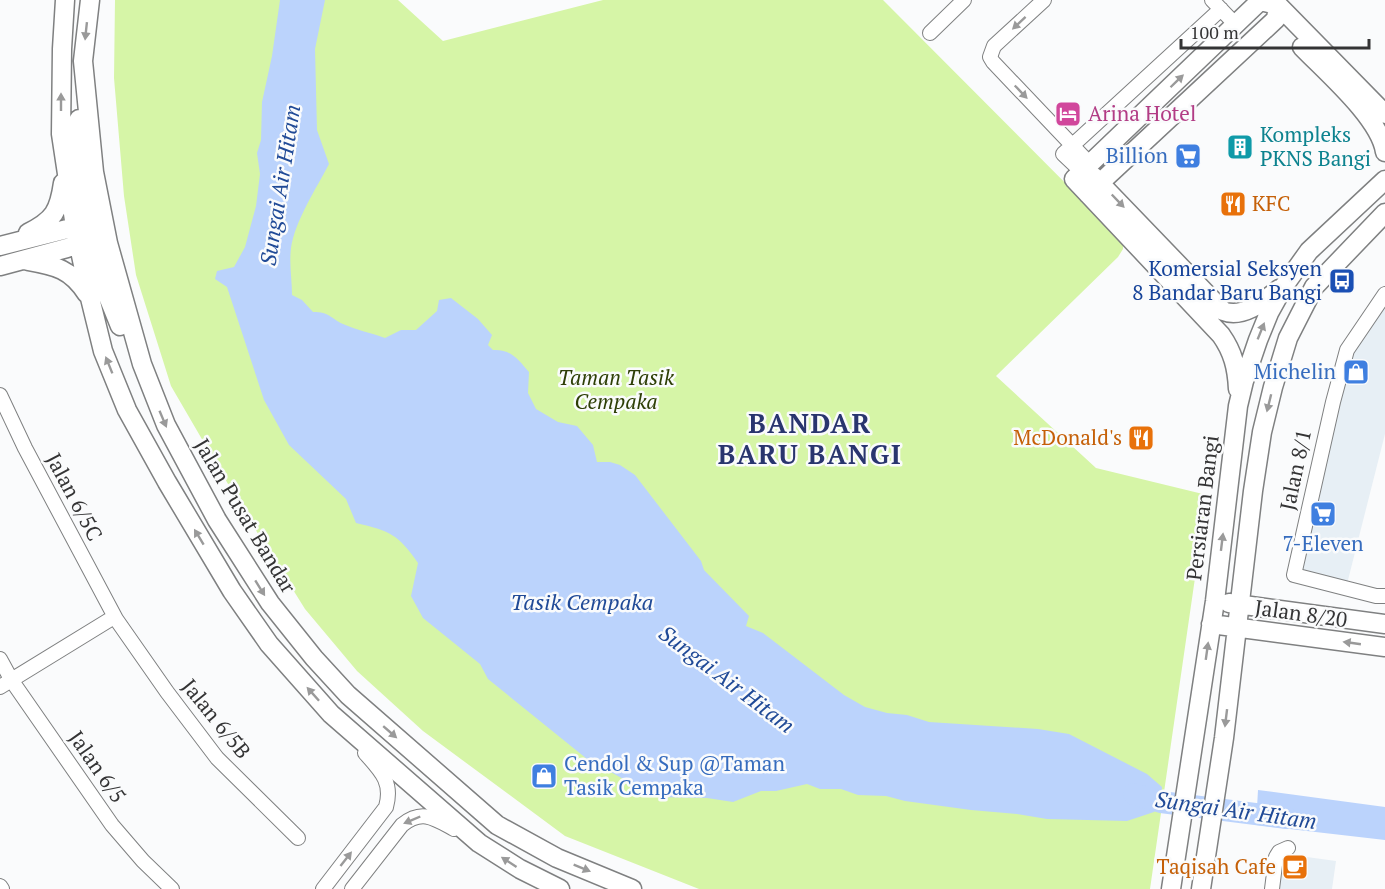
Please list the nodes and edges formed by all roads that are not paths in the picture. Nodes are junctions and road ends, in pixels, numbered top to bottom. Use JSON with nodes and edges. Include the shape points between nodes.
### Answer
{"nodes":[{"id":1,"x":90,"y":0,"type":"edge"},
{"id":2,"x":964,"y":0,"type":"edge"},
{"id":3,"x":1044,"y":0,"type":"edge"},
{"id":4,"x":68,"y":2,"type":"edge"},
{"id":5,"x":1217,"y":5,"type":"edge"},
{"id":6,"x":1271,"y":5,"type":"edge"},
{"id":7,"x":1236,"y":25,"type":"junction"},
{"id":8,"x":930,"y":33,"type":"dead end"},
{"id":9,"x":83,"y":61,"type":"junction"},
{"id":10,"x":1385,"y":114,"type":"edge"},
{"id":11,"x":1072,"y":145,"type":"junction"},
{"id":12,"x":1385,"y":152,"type":"edge"},
{"id":13,"x":65,"y":160,"type":"junction"},
{"id":14,"x":1086,"y":168,"type":"junction"},
{"id":15,"x":1383,"y":178,"type":"edge"},
{"id":16,"x":1094,"y":188,"type":"junction"},
{"id":17,"x":1385,"y":213,"type":"edge"},
{"id":18,"x":81,"y":235,"type":"junction"},
{"id":19,"x":4,"y":245,"type":"edge"},
{"id":20,"x":23,"y":260,"type":"junction"},
{"id":21,"x":0,"y":266,"type":"edge"},
{"id":22,"x":1284,"y":286,"type":"junction"},
{"id":23,"x":1385,"y":294,"type":"edge"},
{"id":24,"x":90,"y":298,"type":"junction"},
{"id":25,"x":1217,"y":318,"type":"junction"},
{"id":26,"x":142,"y":364,"type":"junction"},
{"id":27,"x":0,"y":395,"type":"edge"},
{"id":28,"x":1238,"y":406,"type":"junction"},
{"id":29,"x":1246,"y":558,"type":"junction"},
{"id":30,"x":1385,"y":596,"type":"edge"},
{"id":31,"x":1215,"y":601,"type":"junction"},
{"id":32,"x":1241,"y":604,"type":"junction"},
{"id":33,"x":1277,"y":610,"type":"junction"},
{"id":34,"x":114,"y":617,"type":"junction"},
{"id":35,"x":1211,"y":624,"type":"junction"},
{"id":36,"x":1385,"y":624,"type":"edge"},
{"id":37,"x":1237,"y":628,"type":"junction"},
{"id":38,"x":1271,"y":632,"type":"junction"},
{"id":39,"x":1385,"y":647,"type":"edge"},
{"id":40,"x":0,"y":659,"type":"edge"},
{"id":41,"x":1233,"y":666,"type":"junction"},
{"id":42,"x":6,"y":684,"type":"edge"},
{"id":43,"x":331,"y":714,"type":"junction"},
{"id":44,"x":298,"y":838,"type":"dead end"},
{"id":45,"x":479,"y":843,"type":"junction"},
{"id":46,"x":1288,"y":848,"type":"dead end"},
{"id":47,"x":172,"y":889,"type":"edge"},
{"id":48,"x":323,"y":889,"type":"edge"},
{"id":49,"x":352,"y":889,"type":"edge"},
{"id":50,"x":560,"y":889,"type":"edge"},
{"id":51,"x":632,"y":889,"type":"edge"},
{"id":52,"x":1171,"y":889,"type":"edge"},
{"id":53,"x":1201,"y":889,"type":"edge"},
{"id":54,"x":1272,"y":889,"type":"edge"}],
"edges":[{"from":1,"to":9,"type":"main road","name":"Jalan Pusat Bandar","one_way":true},
{"from":2,"to":8,"type":"street"},
{"from":3,"to":11,"type":"street","one_way":true,"via":[[994,46],[990,57]]},
{"from":13,"to":4,"type":"main road","one_way":true,"via":[[61,134]]},
{"from":5,"to":7,"type":"street"},
{"from":5,"to":11,"type":"street"},
{"from":6,"to":7,"type":"main road"},
{"from":6,"to":10,"type":"main road"},
{"from":6,"to":12,"type":"main road","via":[[1369,117],[1383,140]]},
{"from":6,"to":16,"type":"main road"},
{"from":14,"to":7,"type":"main road","one_way":true},
{"from":9,"to":18,"type":"main road","via":[[79,144],[89,215]]},
{"from":9,"to":26,"type":"main road","name":"Jalan Pusat Bandar","via":[[98,199]]},
{"from":11,"to":14,"type":"street","via":[[1063,154]]},
{"from":13,"to":18,"type":"main road"},
{"from":13,"to":19,"type":"main road","via":[[60,204],[54,215],[42,226]]},
{"from":14,"to":16,"type":"main road","via":[[1074,179]]},
{"from":15,"to":22,"type":"main road","name":"Persiaran Bangi","via":[[1309,251]]},
{"from":16,"to":25,"type":"main road"},
{"from":17,"to":29,"type":"main road","one_way":true,"via":[[1314,287],[1288,338],[1262,432]]},
{"from":18,"to":19,"type":"main road"},
{"from":18,"to":20,"type":"main road"},
{"from":18,"to":24,"type":"main road"},
{"from":18,"to":26,"type":"main road","via":[[96,249],[107,294]]},
{"from":20,"to":21,"type":"main road"},
{"from":20,"to":24,"type":"main road","via":[[64,270]]},
{"from":22,"to":25,"type":"main road","via":[[1240,313]]},
{"from":28,"to":22,"type":"main road","name":"Persiaran Bangi","one_way":true,"via":[[1258,340]]},
{"from":23,"to":30,"type":"street","name":"Jalan 8/1","via":[[1347,350],[1294,575]]},
{"from":43,"to":24,"type":"main road","one_way":true,"via":[[269,644],[167,483],[127,410],[103,351]]},
{"from":25,"to":28,"type":"main road","via":[[1234,361]]},
{"from":26,"to":51,"type":"main road","name":"Jalan Pusat Bandar","one_way":true,"via":[[166,425],[217,520],[270,603],[348,695],[497,825],[557,858]]},
{"from":27,"to":34,"type":"street","name":"Jalan 6/5C"},
{"from":31,"to":28,"type":"main road","name":"Persiaran Bangi","one_way":true},
{"from":29,"to":32,"type":"main road"},
{"from":29,"to":33,"type":"main road","via":[[1255,590]]},
{"from":31,"to":32,"type":"main road","name":"Jalan 8/20"},
{"from":31,"to":35,"type":"main road","name":"Persiaran Bangi"},
{"from":32,"to":33,"type":"main road","name":"Jalan 8/20"},
{"from":32,"to":37,"type":"main road"},
{"from":33,"to":36,"type":"main road","name":"Jalan 8/20"},
{"from":34,"to":42,"type":"street"},
{"from":34,"to":44,"type":"street","name":"Jalan 6/5B","via":[[217,758]]},
{"from":35,"to":37,"type":"main road","name":"Jalan 8/20"},
{"from":52,"to":35,"type":"main road","name":"Persiaran Bangi","one_way":true},
{"from":37,"to":38,"type":"main road","name":"Jalan 8/20"},
{"from":37,"to":41,"type":"main road"},
{"from":39,"to":38,"type":"main road","name":"Jalan 8/20","one_way":true},
{"from":38,"to":41,"type":"main road","via":[[1251,644]]},
{"from":40,"to":42,"type":"street","name":"Jalan 6/5"},
{"from":41,"to":53,"type":"main road","one_way":true},
{"from":42,"to":47,"type":"street","name":"Jalan 6/5","via":[[112,825]]},
{"from":43,"to":45,"type":"main road"},
{"from":48,"to":43,"type":"street","one_way":true,"via":[[386,807],[389,796],[384,776]]},
{"from":45,"to":49,"type":"street","one_way":true,"via":[[433,817],[411,818]]},
{"from":50,"to":45,"type":"main road","one_way":true},
{"from":46,"to":54,"type":"street","via":[[1276,857]]}]}
